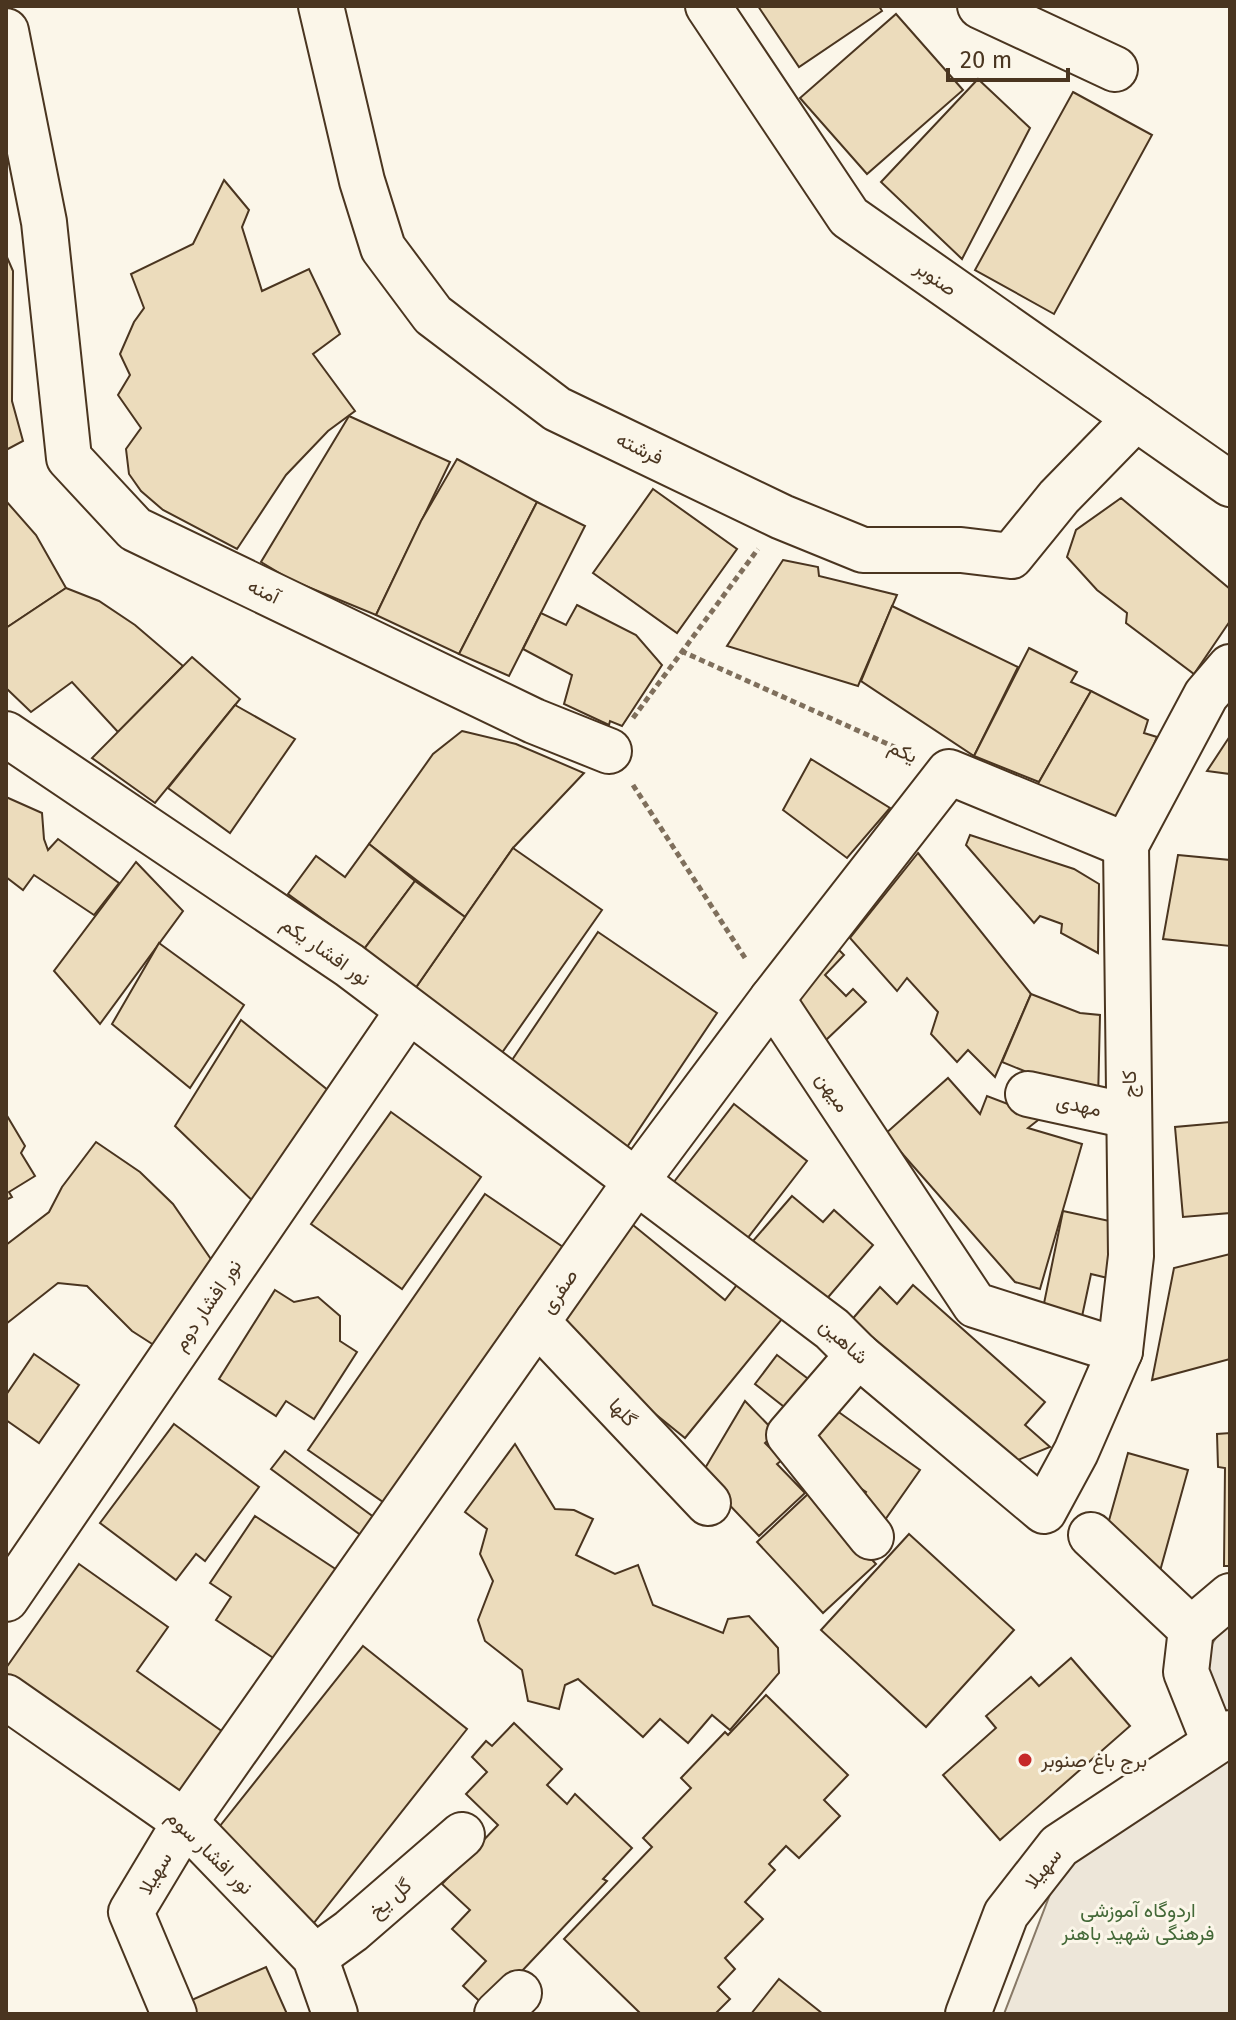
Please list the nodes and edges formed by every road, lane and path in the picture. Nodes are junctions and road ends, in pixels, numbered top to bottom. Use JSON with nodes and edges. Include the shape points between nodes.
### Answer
{"nodes":[{"id":1,"x":321,"y":6,"type":"edge"},
{"id":2,"x":708,"y":6,"type":"edge"},
{"id":3,"x":980,"y":6,"type":"edge"},
{"id":4,"x":6,"y":31,"type":"edge"},
{"id":5,"x":1115,"y":69,"type":"dead end"},
{"id":6,"x":1136,"y":418,"type":"junction"},
{"id":7,"x":1230,"y":484,"type":"edge"},
{"id":8,"x":782,"y":517,"type":"junction"},
{"id":9,"x":681,"y":651,"type":"junction"},
{"id":10,"x":1230,"y":667,"type":"edge"},
{"id":11,"x":6,"y":734,"type":"edge"},
{"id":12,"x":609,"y":751,"type":"junction"},
{"id":13,"x":949,"y":772,"type":"junction"},
{"id":14,"x":1126,"y":845,"type":"junction"},
{"id":15,"x":772,"y":999,"type":"junction"},
{"id":16,"x":408,"y":1011,"type":"junction"},
{"id":17,"x":1028,"y":1094,"type":"dead end"},
{"id":18,"x":1129,"y":1116,"type":"junction"},
{"id":19,"x":637,"y":1180,"type":"junction"},
{"id":20,"x":537,"y":1322,"type":"junction"},
{"id":21,"x":1120,"y":1351,"type":"junction"},
{"id":22,"x":858,"y":1355,"type":"junction"},
{"id":23,"x":708,"y":1503,"type":"dead end"},
{"id":24,"x":1044,"y":1511,"type":"joint"},
{"id":25,"x":1091,"y":1535,"type":"dead end"},
{"id":26,"x":871,"y":1537,"type":"dead end"},
{"id":27,"x":1230,"y":1596,"type":"edge"},
{"id":28,"x":6,"y":1599,"type":"edge"},
{"id":29,"x":1191,"y":1629,"type":"junction"},
{"id":30,"x":6,"y":1697,"type":"edge"},
{"id":31,"x":1222,"y":1738,"type":"edge"},
{"id":32,"x":185,"y":1822,"type":"junction"},
{"id":33,"x":462,"y":1835,"type":"dead end"},
{"id":34,"x":315,"y":1957,"type":"junction"},
{"id":35,"x":174,"y":2014,"type":"edge"},
{"id":36,"x":335,"y":2014,"type":"edge"},
{"id":37,"x":968,"y":2014,"type":"edge"}],
"edges":[{"from":1,"to":8,"type":"street","name":"فرشته","via":[[383,248],[433,315],[557,409]]},
{"from":2,"to":6,"type":"street","name":"صنوبر","via":[[849,217]]},
{"from":3,"to":5,"type":"street"},
{"from":4,"to":12,"type":"street","name":"آمنه","via":[[44,222],[69,458],[135,529],[534,721]]},
{"from":6,"to":7,"type":"street","name":"صنوبر"},
{"from":6,"to":8,"type":"street","name":"فرشته","via":[[1059,497],[1011,556],[863,550]]},
{"from":8,"to":9,"type":"path"},
{"from":9,"to":12,"type":"path"},
{"from":9,"to":13,"type":"path","name":"یکم"},
{"from":10,"to":14,"type":"street","name":"کاج","via":[[1206,695]]},
{"from":11,"to":16,"type":"street","name":"نور افشار یکم","via":[[349,965]]},
{"from":12,"to":15,"type":"path"},
{"from":13,"to":14,"type":"street"},
{"from":13,"to":15,"type":"street","name":"صفری"},
{"from":14,"to":18,"type":"street","name":"کاج"},
{"from":15,"to":19,"type":"street","name":"صفری"},
{"from":15,"to":21,"type":"street","name":"میهن","via":[[975,1305]]},
{"from":16,"to":19,"type":"street","name":"نور افشار یکم"},
{"from":16,"to":28,"type":"street","name":"نور افشار دوم"},
{"from":17,"to":18,"type":"street","name":"مهدی"},
{"from":18,"to":21,"type":"street","name":"کاج","via":[[1131,1256]]},
{"from":19,"to":20,"type":"street","name":"صفری"},
{"from":19,"to":22,"type":"street","name":"شاهین","via":[[832,1329]]},
{"from":20,"to":23,"type":"street","name":"گلها"},
{"from":20,"to":32,"type":"street","name":"صفری"},
{"from":21,"to":24,"type":"street","name":"کاج"},
{"from":22,"to":24,"type":"street","name":"شاهین"},
{"from":22,"to":26,"type":"street","via":[[789,1435]]},
{"from":25,"to":29,"type":"street"},
{"from":27,"to":29,"type":"street"},
{"from":29,"to":31,"type":"street","via":[[1186,1672]]},
{"from":30,"to":32,"type":"street","name":"نور افشار سوم"},
{"from":31,"to":37,"type":"street","name":"سهیلا","via":[[1059,1846],[1006,1914]]},
{"from":32,"to":34,"type":"street","name":"نور افشار سوم"},
{"from":32,"to":35,"type":"street","name":"سهیلا","via":[[131,1912]]},
{"from":33,"to":34,"type":"street","name":"گل یخ"},
{"from":34,"to":36,"type":"street","name":"نور افشار سوم"}]}
